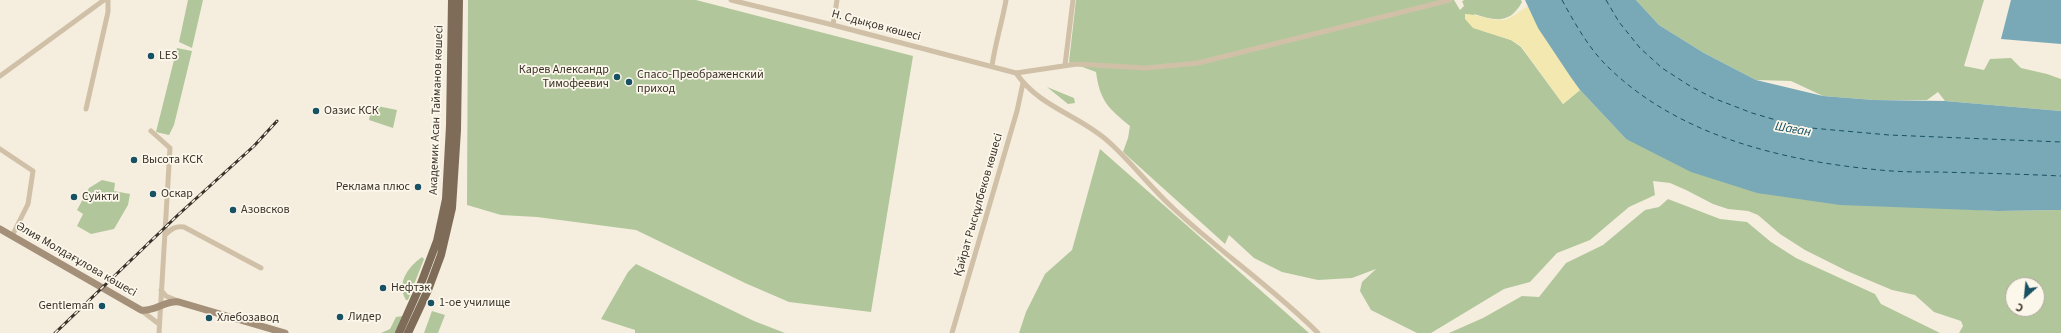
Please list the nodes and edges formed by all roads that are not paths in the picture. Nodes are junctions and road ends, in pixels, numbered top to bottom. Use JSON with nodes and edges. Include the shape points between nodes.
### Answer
{"nodes":[{"id":1,"x":104,"y":0,"type":"edge"},
{"id":2,"x":108,"y":0,"type":"edge"},
{"id":3,"x":452,"y":0,"type":"edge"},
{"id":4,"x":459,"y":0,"type":"edge"},
{"id":5,"x":731,"y":0,"type":"edge"},
{"id":6,"x":837,"y":0,"type":"edge"},
{"id":7,"x":1006,"y":0,"type":"edge"},
{"id":8,"x":1073,"y":0,"type":"edge"},
{"id":9,"x":1450,"y":0,"type":"edge"},
{"id":10,"x":833,"y":24,"type":"junction"},
{"id":11,"x":455,"y":33,"type":"junction"},
{"id":12,"x":1065,"y":65,"type":"junction"},
{"id":13,"x":992,"y":66,"type":"junction"},
{"id":14,"x":1016,"y":73,"type":"junction"},
{"id":15,"x":0,"y":76,"type":"edge"},
{"id":16,"x":1023,"y":83,"type":"junction"},
{"id":17,"x":86,"y":108,"type":"dead end"},
{"id":18,"x":150,"y":131,"type":"dead end"},
{"id":19,"x":0,"y":149,"type":"edge"},
{"id":20,"x":0,"y":229,"type":"edge"},
{"id":21,"x":165,"y":235,"type":"junction"},
{"id":22,"x":12,"y":236,"type":"junction"},
{"id":23,"x":261,"y":268,"type":"dead end"},
{"id":24,"x":161,"y":290,"type":"junction"},
{"id":25,"x":179,"y":302,"type":"junction"},
{"id":26,"x":160,"y":306,"type":"junction"},
{"id":27,"x":141,"y":310,"type":"junction"},
{"id":28,"x":159,"y":324,"type":"junction"},
{"id":29,"x":159,"y":333,"type":"edge"},
{"id":30,"x":285,"y":333,"type":"edge"},
{"id":31,"x":399,"y":333,"type":"edge"},
{"id":32,"x":408,"y":333,"type":"edge"},
{"id":33,"x":952,"y":333,"type":"edge"},
{"id":34,"x":1318,"y":333,"type":"edge"}],
"edges":[{"from":1,"to":15,"type":"street"},
{"from":2,"to":17,"type":"street","via":[[108,12]]},
{"from":3,"to":11,"type":"main road","name":"Академик Асан Тайманов көшесі"},
{"from":4,"to":11,"type":"main road","name":"Академик Асан Тайманов көшесі"},
{"from":5,"to":10,"type":"street","name":"Н. Сдықов көшесі"},
{"from":6,"to":10,"type":"street"},
{"from":7,"to":13,"type":"street"},
{"from":8,"to":12,"type":"street"},
{"from":9,"to":12,"type":"street","via":[[1198,63],[1146,68]]},
{"from":10,"to":13,"type":"street","name":"Н. Сдықов көшесі"},
{"from":11,"to":31,"type":"main road","name":"Академик Асан Тайманов көшесі","via":[[448,176],[442,221],[420,286]]},
{"from":11,"to":32,"type":"main road","name":"Академик Асан Тайманов көшесі","via":[[454,195],[450,225],[428,290]]},
{"from":12,"to":14,"type":"street"},
{"from":13,"to":14,"type":"street","name":"Н. Сдықов көшесі"},
{"from":14,"to":16,"type":"street"},
{"from":16,"to":33,"type":"street","name":"Қайрат Рысқұлбеков көшесі"},
{"from":16,"to":34,"type":"street","via":[[1050,106],[1095,131],[1110,143],[1173,208],[1290,305]]},
{"from":18,"to":21,"type":"street","via":[[170,148]]},
{"from":19,"to":22,"type":"street","via":[[33,171],[28,204]]},
{"from":20,"to":22,"type":"main road","name":"Әлия Молдағұлова көшесі"},
{"from":21,"to":23,"type":"street","via":[[171,228],[184,227]]},
{"from":21,"to":24,"type":"street"},
{"from":22,"to":27,"type":"main road","name":"Әлия Молдағұлова көшесі"},
{"from":24,"to":25,"type":"street","via":[[166,296]]},
{"from":24,"to":26,"type":"street"},
{"from":25,"to":26,"type":"main road","via":[[172,301]]},
{"from":25,"to":30,"type":"main road"},
{"from":26,"to":27,"type":"main road"},
{"from":26,"to":28,"type":"street"},
{"from":27,"to":28,"type":"street"},
{"from":28,"to":29,"type":"street"}]}
